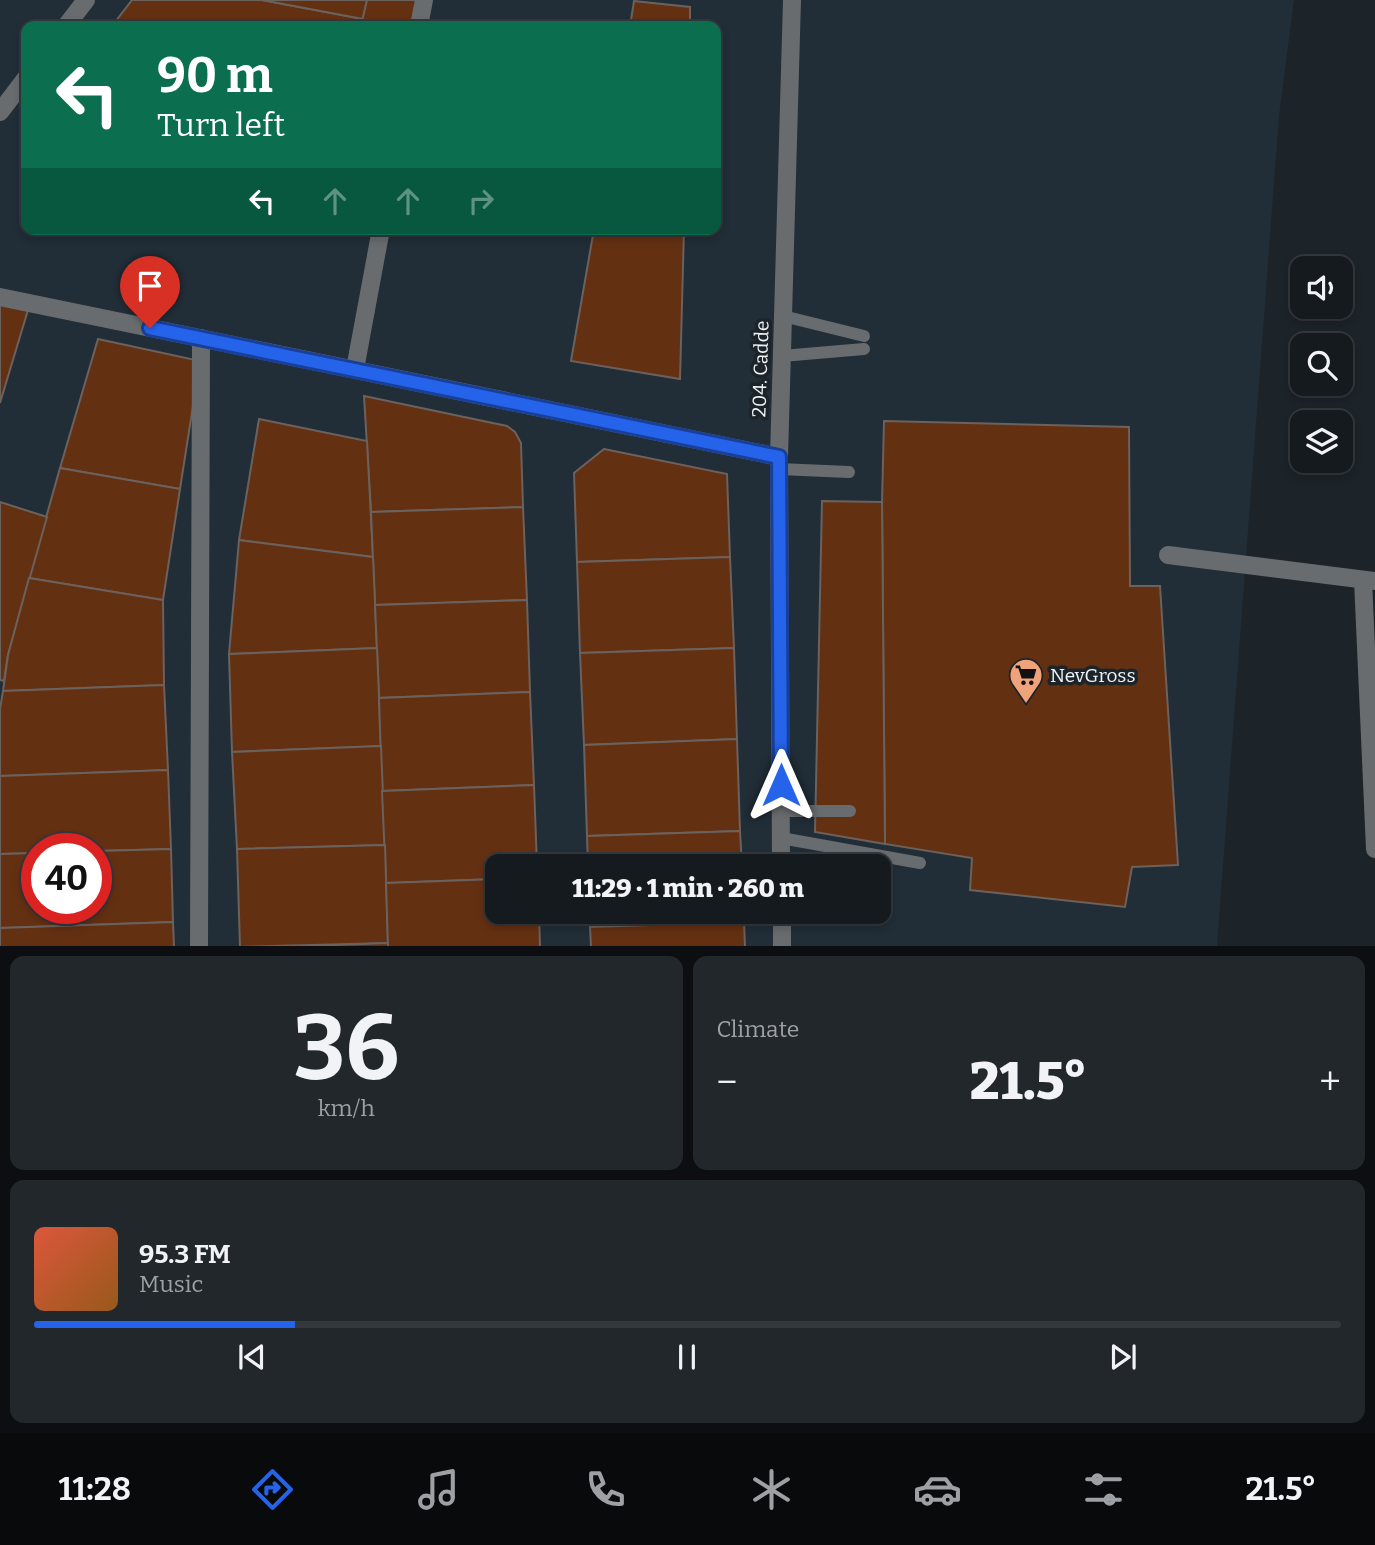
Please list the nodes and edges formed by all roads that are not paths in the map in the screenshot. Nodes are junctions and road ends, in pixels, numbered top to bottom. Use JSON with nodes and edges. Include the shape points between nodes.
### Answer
{"nodes":[{"id":1,"x":86,"y":0,"type":"edge"},
{"id":2,"x":424,"y":0,"type":"edge"},
{"id":3,"x":792,"y":0,"type":"edge"},
{"id":4,"x":70,"y":21,"type":"edge"},
{"id":5,"x":420,"y":21,"type":"edge"},
{"id":6,"x":21,"y":85,"type":"edge"},
{"id":7,"x":0,"y":112,"type":"edge"},
{"id":8,"x":380,"y":235,"type":"edge"},
{"id":9,"x":0,"y":297,"type":"edge"},
{"id":10,"x":783,"y":316,"type":"junction"},
{"id":11,"x":201,"y":338,"type":"junction"},
{"id":12,"x":782,"y":356,"type":"junction"},
{"id":13,"x":355,"y":369,"type":"junction"},
{"id":14,"x":779,"y":463,"type":"junction"},
{"id":15,"x":849,"y":472,"type":"dead end"},
{"id":16,"x":1168,"y":555,"type":"dead end"},
{"id":17,"x":1369,"y":580,"type":"edge"},
{"id":18,"x":781,"y":811,"type":"junction"},
{"id":19,"x":850,"y":811,"type":"dead end"},
{"id":20,"x":781,"y":838,"type":"junction"},
{"id":21,"x":1375,"y":849,"type":"edge"},
{"id":22,"x":781,"y":854,"type":"edge"},
{"id":23,"x":920,"y":863,"type":"dead end"},
{"id":24,"x":782,"y":924,"type":"edge"},
{"id":25,"x":199,"y":946,"type":"edge"},
{"id":26,"x":782,"y":946,"type":"edge"}],
"edges":[{"from":1,"to":4,"type":"street"},
{"from":2,"to":5,"type":"street"},
{"from":3,"to":10,"type":"street","name":"204. Cadde"},
{"from":6,"to":7,"type":"street"},
{"from":8,"to":13,"type":"street"},
{"from":9,"to":11,"type":"street"},
{"from":10,"to":12,"type":"street","name":"204. Cadde"},
{"from":10,"to":12,"type":"lane","via":[[864,343]]},
{"from":11,"to":13,"type":"street"},
{"from":11,"to":25,"type":"street"},
{"from":12,"to":14,"type":"street","name":"204. Cadde"},
{"from":13,"to":14,"type":"street"},
{"from":14,"to":15,"type":"lane"},
{"from":14,"to":18,"type":"street","name":"204. Cadde"},
{"from":16,"to":17,"type":"street"},
{"from":17,"to":21,"type":"street"},
{"from":18,"to":19,"type":"lane"},
{"from":18,"to":20,"type":"street","name":"204. Cadde"},
{"from":20,"to":22,"type":"street","name":"204. Cadde"},
{"from":20,"to":23,"type":"lane"},
{"from":24,"to":26,"type":"street"}]}
